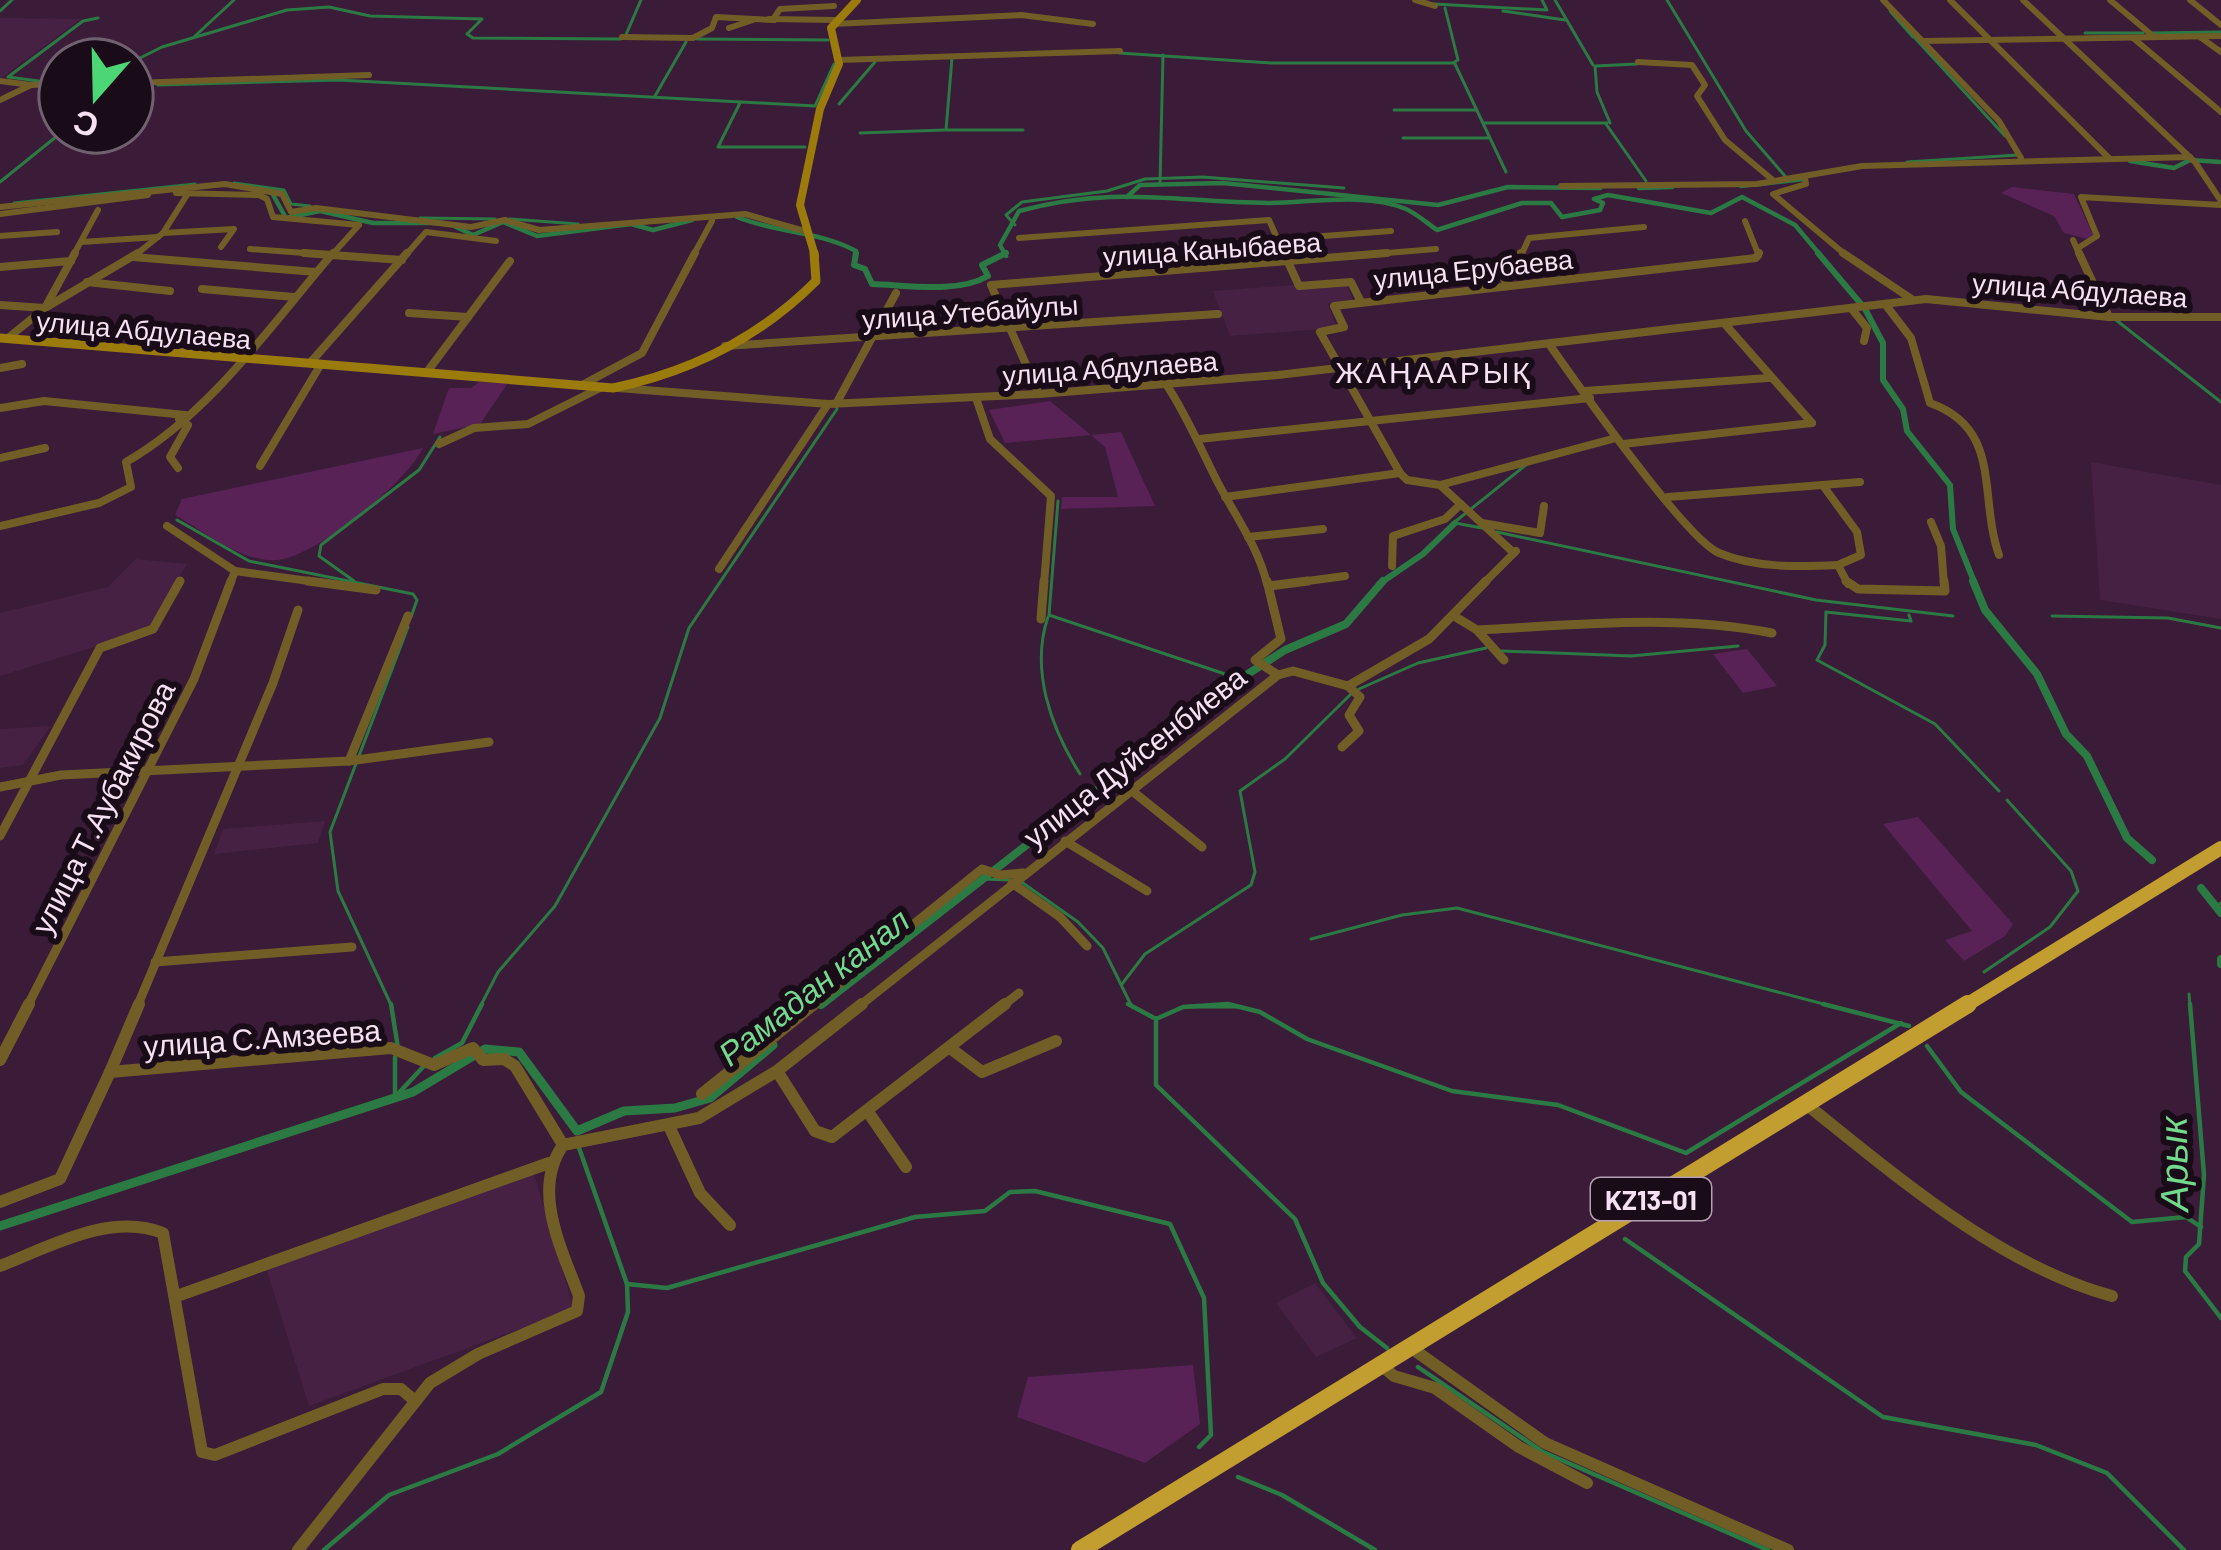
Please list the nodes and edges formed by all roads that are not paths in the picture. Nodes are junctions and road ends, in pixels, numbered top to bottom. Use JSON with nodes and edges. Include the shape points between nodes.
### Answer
{"nodes":[{"id":1,"x":857,"y":0,"type":"edge"},
{"id":2,"x":1415,"y":0,"type":"edge"},
{"id":3,"x":1883,"y":0,"type":"edge"},
{"id":4,"x":1949,"y":0,"type":"edge"},
{"id":5,"x":2023,"y":0,"type":"edge"},
{"id":6,"x":2110,"y":0,"type":"edge"},
{"id":7,"x":2190,"y":0,"type":"edge"},
{"id":8,"x":834,"y":6,"type":"dead end"},
{"id":9,"x":1435,"y":6,"type":"dead end"},
{"id":10,"x":774,"y":19,"type":"junction"},
{"id":11,"x":834,"y":22,"type":"junction"},
{"id":12,"x":1093,"y":24,"type":"dead end"},
{"id":13,"x":2221,"y":25,"type":"edge"},
{"id":14,"x":728,"y":28,"type":"dead end"},
{"id":15,"x":2152,"y":36,"type":"junction"},
{"id":16,"x":2221,"y":36,"type":"edge"},
{"id":17,"x":2063,"y":37,"type":"junction"},
{"id":18,"x":2131,"y":37,"type":"junction"},
{"id":19,"x":2200,"y":37,"type":"junction"},
{"id":20,"x":622,"y":38,"type":"dead end"},
{"id":21,"x":1990,"y":38,"type":"junction"},
{"id":22,"x":1923,"y":41,"type":"junction"},
{"id":23,"x":1120,"y":51,"type":"dead end"},
{"id":24,"x":2221,"y":52,"type":"edge"},
{"id":25,"x":839,"y":62,"type":"junction"},
{"id":26,"x":1638,"y":62,"type":"dead end"},
{"id":27,"x":369,"y":75,"type":"dead end"},
{"id":28,"x":0,"y":81,"type":"edge"},
{"id":29,"x":156,"y":82,"type":"edge"},
{"id":30,"x":31,"y":85,"type":"junction"},
{"id":31,"x":36,"y":85,"type":"edge"},
{"id":32,"x":0,"y":100,"type":"edge"},
{"id":33,"x":2221,"y":112,"type":"edge"},
{"id":34,"x":2021,"y":158,"type":"junction"},
{"id":35,"x":2110,"y":159,"type":"junction"},
{"id":36,"x":2192,"y":159,"type":"junction"},
{"id":37,"x":1805,"y":178,"type":"junction"},
{"id":38,"x":1774,"y":181,"type":"junction"},
{"id":39,"x":1561,"y":186,"type":"dead end"},
{"id":40,"x":187,"y":195,"type":"junction"},
{"id":41,"x":2221,"y":203,"type":"edge"},
{"id":42,"x":0,"y":210,"type":"edge"},
{"id":43,"x":98,"y":210,"type":"dead end"},
{"id":44,"x":1745,"y":220,"type":"dead end"},
{"id":45,"x":712,"y":221,"type":"dead end"},
{"id":46,"x":1644,"y":227,"type":"dead end"},
{"id":47,"x":1391,"y":231,"type":"dead end"},
{"id":48,"x":57,"y":232,"type":"dead end"},
{"id":49,"x":808,"y":234,"type":"junction"},
{"id":50,"x":160,"y":235,"type":"junction"},
{"id":51,"x":0,"y":236,"type":"edge"},
{"id":52,"x":1019,"y":238,"type":"dead end"},
{"id":53,"x":496,"y":241,"type":"dead end"},
{"id":54,"x":1279,"y":241,"type":"junction"},
{"id":55,"x":81,"y":242,"type":"junction"},
{"id":56,"x":221,"y":247,"type":"dead end"},
{"id":57,"x":250,"y":249,"type":"dead end"},
{"id":58,"x":1436,"y":249,"type":"dead end"},
{"id":59,"x":1111,"y":252,"type":"dead end"},
{"id":60,"x":330,"y":255,"type":"junction"},
{"id":61,"x":133,"y":257,"type":"junction"},
{"id":62,"x":402,"y":260,"type":"junction"},
{"id":63,"x":70,"y":261,"type":"junction"},
{"id":64,"x":510,"y":261,"type":"dead end"},
{"id":65,"x":1289,"y":265,"type":"junction"},
{"id":66,"x":0,"y":266,"type":"edge"},
{"id":67,"x":316,"y":272,"type":"junction"},
{"id":68,"x":87,"y":282,"type":"junction"},
{"id":69,"x":1508,"y":286,"type":"junction"},
{"id":70,"x":202,"y":289,"type":"dead end"},
{"id":71,"x":170,"y":291,"type":"dead end"},
{"id":72,"x":896,"y":292,"type":"dead end"},
{"id":73,"x":295,"y":297,"type":"junction"},
{"id":74,"x":1913,"y":300,"type":"junction"},
{"id":75,"x":1360,"y":302,"type":"junction"},
{"id":76,"x":1885,"y":304,"type":"junction"},
{"id":77,"x":0,"y":305,"type":"edge"},
{"id":78,"x":45,"y":308,"type":"junction"},
{"id":79,"x":1851,"y":308,"type":"junction"},
{"id":80,"x":409,"y":314,"type":"dead end"},
{"id":81,"x":1218,"y":314,"type":"dead end"},
{"id":82,"x":468,"y":317,"type":"junction"},
{"id":83,"x":2109,"y":317,"type":"junction"},
{"id":84,"x":2221,"y":317,"type":"edge"},
{"id":85,"x":1724,"y":323,"type":"junction"},
{"id":86,"x":1007,"y":329,"type":"junction"},
{"id":87,"x":4,"y":338,"type":"edge"},
{"id":88,"x":870,"y":339,"type":"junction"},
{"id":89,"x":1864,"y":341,"type":"dead end"},
{"id":90,"x":1549,"y":344,"type":"junction"},
{"id":91,"x":725,"y":346,"type":"junction"},
{"id":92,"x":238,"y":357,"type":"junction"},
{"id":93,"x":316,"y":363,"type":"junction"},
{"id":94,"x":22,"y":364,"type":"dead end"},
{"id":95,"x":1343,"y":367,"type":"junction"},
{"id":96,"x":0,"y":368,"type":"edge"},
{"id":97,"x":428,"y":372,"type":"junction"},
{"id":98,"x":1768,"y":377,"type":"junction"},
{"id":99,"x":1166,"y":384,"type":"junction"},
{"id":100,"x":582,"y":385,"type":"junction"},
{"id":101,"x":607,"y":387,"type":"junction"},
{"id":102,"x":1039,"y":394,"type":"junction"},
{"id":103,"x":1587,"y":394,"type":"junction"},
{"id":104,"x":976,"y":398,"type":"junction"},
{"id":105,"x":832,"y":404,"type":"junction"},
{"id":106,"x":0,"y":408,"type":"edge"},
{"id":107,"x":183,"y":417,"type":"junction"},
{"id":108,"x":1375,"y":422,"type":"junction"},
{"id":109,"x":1199,"y":439,"type":"junction"},
{"id":110,"x":1620,"y":441,"type":"junction"},
{"id":111,"x":439,"y":444,"type":"dead end"},
{"id":112,"x":45,"y":448,"type":"dead end"},
{"id":113,"x":0,"y":458,"type":"edge"},
{"id":114,"x":260,"y":466,"type":"dead end"},
{"id":115,"x":178,"y":468,"type":"dead end"},
{"id":116,"x":1400,"y":473,"type":"junction"},
{"id":117,"x":1860,"y":482,"type":"dead end"},
{"id":118,"x":1440,"y":485,"type":"junction"},
{"id":119,"x":1824,"y":487,"type":"junction"},
{"id":120,"x":1225,"y":497,"type":"junction"},
{"id":121,"x":1668,"y":497,"type":"junction"},
{"id":122,"x":1461,"y":504,"type":"junction"},
{"id":123,"x":1544,"y":506,"type":"dead end"},
{"id":124,"x":1931,"y":522,"type":"dead end"},
{"id":125,"x":1481,"y":523,"type":"junction"},
{"id":126,"x":0,"y":526,"type":"edge"},
{"id":127,"x":166,"y":526,"type":"dead end"},
{"id":128,"x":1323,"y":530,"type":"dead end"},
{"id":129,"x":1248,"y":537,"type":"junction"},
{"id":130,"x":1999,"y":555,"type":"dead end"},
{"id":131,"x":1838,"y":565,"type":"junction"},
{"id":132,"x":1392,"y":566,"type":"dead end"},
{"id":133,"x":719,"y":569,"type":"dead end"},
{"id":134,"x":235,"y":571,"type":"junction"},
{"id":135,"x":1345,"y":576,"type":"dead end"},
{"id":136,"x":180,"y":581,"type":"dead end"},
{"id":137,"x":1269,"y":586,"type":"junction"},
{"id":138,"x":376,"y":590,"type":"dead end"},
{"id":139,"x":298,"y":610,"type":"dead end"},
{"id":140,"x":408,"y":616,"type":"dead end"},
{"id":141,"x":1454,"y":616,"type":"junction"},
{"id":142,"x":1041,"y":619,"type":"dead end"},
{"id":143,"x":1477,"y":630,"type":"junction"},
{"id":144,"x":1772,"y":633,"type":"dead end"},
{"id":145,"x":1504,"y":660,"type":"dead end"},
{"id":146,"x":1277,"y":675,"type":"junction"},
{"id":147,"x":1348,"y":686,"type":"junction"},
{"id":148,"x":489,"y":742,"type":"dead end"},
{"id":149,"x":1342,"y":747,"type":"dead end"},
{"id":150,"x":349,"y":761,"type":"junction"},
{"id":151,"x":240,"y":766,"type":"junction"},
{"id":152,"x":148,"y":770,"type":"junction"},
{"id":153,"x":28,"y":782,"type":"junction"},
{"id":154,"x":0,"y":787,"type":"edge"},
{"id":155,"x":1132,"y":790,"type":"junction"},
{"id":156,"x":0,"y":836,"type":"edge"},
{"id":157,"x":1065,"y":841,"type":"junction"},
{"id":158,"x":1202,"y":847,"type":"dead end"},
{"id":159,"x":2221,"y":848,"type":"edge"},
{"id":160,"x":1023,"y":873,"type":"junction"},
{"id":161,"x":1012,"y":883,"type":"junction"},
{"id":162,"x":1147,"y":891,"type":"dead end"},
{"id":163,"x":1087,"y":946,"type":"dead end"},
{"id":164,"x":352,"y":947,"type":"dead end"},
{"id":165,"x":154,"y":962,"type":"junction"},
{"id":166,"x":1018,"y":993,"type":"dead end"},
{"id":167,"x":1056,"y":1041,"type":"dead end"},
{"id":168,"x":950,"y":1048,"type":"junction"},
{"id":169,"x":0,"y":1060,"type":"edge"},
{"id":170,"x":777,"y":1071,"type":"junction"},
{"id":171,"x":110,"y":1072,"type":"junction"},
{"id":172,"x":702,"y":1094,"type":"dead end"},
{"id":173,"x":1806,"y":1104,"type":"junction"},
{"id":174,"x":868,"y":1112,"type":"junction"},
{"id":175,"x":669,"y":1126,"type":"junction"},
{"id":176,"x":563,"y":1145,"type":"junction"},
{"id":177,"x":549,"y":1163,"type":"junction"},
{"id":178,"x":906,"y":1167,"type":"dead end"},
{"id":179,"x":0,"y":1202,"type":"edge"},
{"id":180,"x":730,"y":1225,"type":"dead end"},
{"id":181,"x":0,"y":1265,"type":"edge"},
{"id":182,"x":177,"y":1296,"type":"junction"},
{"id":183,"x":2112,"y":1296,"type":"dead end"},
{"id":184,"x":1410,"y":1347,"type":"junction"},
{"id":185,"x":1381,"y":1365,"type":"junction"},
{"id":186,"x":414,"y":1400,"type":"junction"},
{"id":187,"x":1587,"y":1483,"type":"dead end"},
{"id":188,"x":1088,"y":1548,"type":"edge"},
{"id":189,"x":298,"y":1550,"type":"edge"},
{"id":190,"x":1789,"y":1550,"type":"edge"}],
"edges":[{"from":1,"to":11,"type":"main road"},
{"from":2,"to":9,"type":"street"},
{"from":3,"to":22,"type":"street"},
{"from":4,"to":21,"type":"street"},
{"from":5,"to":17,"type":"street"},
{"from":6,"to":15,"type":"street"},
{"from":7,"to":13,"type":"street"},
{"from":8,"to":10,"type":"street","via":[[780,9]]},
{"from":10,"to":11,"type":"street"},
{"from":10,"to":14,"type":"street"},
{"from":10,"to":20,"type":"street","via":[[716,17],[693,38]]},
{"from":11,"to":12,"type":"street","via":[[1021,15]]},
{"from":11,"to":25,"type":"main road"},
{"from":15,"to":18,"type":"street"},
{"from":15,"to":19,"type":"street"},
{"from":16,"to":19,"type":"street"},
{"from":17,"to":18,"type":"street"},
{"from":17,"to":21,"type":"street"},
{"from":17,"to":36,"type":"street"},
{"from":18,"to":33,"type":"street"},
{"from":19,"to":24,"type":"street"},
{"from":21,"to":22,"type":"street"},
{"from":21,"to":35,"type":"street"},
{"from":22,"to":34,"type":"street","via":[[2012,136]]},
{"from":23,"to":25,"type":"street"},
{"from":25,"to":49,"type":"main road","via":[[800,194]]},
{"from":26,"to":38,"type":"street","via":[[1692,65],[1714,127]]},
{"from":27,"to":29,"type":"street"},
{"from":28,"to":30,"type":"street"},
{"from":30,"to":31,"type":"street"},
{"from":30,"to":32,"type":"street"},
{"from":34,"to":35,"type":"street"},
{"from":34,"to":37,"type":"street","via":[[1862,166]]},
{"from":35,"to":36,"type":"street"},
{"from":36,"to":41,"type":"street"},
{"from":37,"to":38,"type":"street"},
{"from":37,"to":74,"type":"street","via":[[1772,193]]},
{"from":38,"to":39,"type":"street"},
{"from":40,"to":42,"type":"street"},
{"from":40,"to":50,"type":"street"},
{"from":40,"to":60,"type":"street","via":[[259,195],[273,217],[359,225]]},
{"from":41,"to":83,"type":"street","via":[[2081,196],[2097,236],[2076,244]]},
{"from":42,"to":49,"type":"street","via":[[225,184],[282,194],[291,212],[316,208],[471,227],[505,220],[539,230],[745,214]]},
{"from":43,"to":55,"type":"street"},
{"from":44,"to":69,"type":"street","name":"улица Ерубаева","via":[[1756,258]]},
{"from":45,"to":100,"type":"street","via":[[642,353]]},
{"from":46,"to":69,"type":"street","via":[[1529,238],[1522,258],[1498,263]]},
{"from":47,"to":54,"type":"street"},
{"from":48,"to":51,"type":"street"},
{"from":49,"to":91,"type":"main road","via":[[816,281]]},
{"from":50,"to":55,"type":"street"},
{"from":50,"to":56,"type":"street","via":[[234,229]]},
{"from":50,"to":61,"type":"street"},
{"from":52,"to":54,"type":"street","via":[[1269,220]]},
{"from":53,"to":62,"type":"street","via":[[430,230]]},
{"from":54,"to":59,"type":"street"},
{"from":54,"to":65,"type":"street"},
{"from":55,"to":63,"type":"street"},
{"from":57,"to":60,"type":"street"},
{"from":58,"to":65,"type":"street","name":"улица Каныбаева"},
{"from":60,"to":62,"type":"street"},
{"from":60,"to":67,"type":"street"},
{"from":61,"to":67,"type":"street"},
{"from":61,"to":68,"type":"street"},
{"from":62,"to":93,"type":"street"},
{"from":63,"to":66,"type":"street"},
{"from":63,"to":78,"type":"street"},
{"from":64,"to":82,"type":"street"},
{"from":65,"to":75,"type":"street","via":[[1299,286],[1351,282]]},
{"from":65,"to":86,"type":"street","name":"улица Каныбаева","via":[[991,284]]},
{"from":67,"to":73,"type":"street"},
{"from":68,"to":71,"type":"street"},
{"from":68,"to":78,"type":"street"},
{"from":69,"to":75,"type":"street","name":"улица Ерубаева"},
{"from":70,"to":73,"type":"street"},
{"from":72,"to":88,"type":"street"},
{"from":73,"to":92,"type":"street"},
{"from":74,"to":76,"type":"street","name":"улица Абдулаева"},
{"from":74,"to":83,"type":"street","name":"улица Абдулаева"},
{"from":75,"to":95,"type":"street","name":"улица Ерубаева","via":[[1334,306],[1344,327],[1320,332]]},
{"from":76,"to":79,"type":"street","name":"улица Абдулаева"},
{"from":76,"to":130,"type":"street","via":[[1911,338],[1928,399],[1956,412],[1973,438]]},
{"from":77,"to":78,"type":"street"},
{"from":78,"to":87,"type":"street"},
{"from":79,"to":85,"type":"street","name":"улица Абдулаева"},
{"from":79,"to":89,"type":"street","via":[[1867,328]]},
{"from":80,"to":82,"type":"street"},
{"from":81,"to":86,"type":"street","name":"улица Утебайулы"},
{"from":82,"to":97,"type":"street"},
{"from":83,"to":84,"type":"street","name":"улица Абдулаева"},
{"from":85,"to":90,"type":"street","name":"улица Абдулаева"},
{"from":85,"to":98,"type":"street"},
{"from":86,"to":88,"type":"street","name":"улица Утебайулы"},
{"from":86,"to":102,"type":"street"},
{"from":87,"to":92,"type":"main road","name":"улица Абдулаева"},
{"from":88,"to":91,"type":"street","name":"улица Утебайулы"},
{"from":88,"to":105,"type":"street"},
{"from":90,"to":95,"type":"street","name":"улица Абдулаева"},
{"from":90,"to":103,"type":"street"},
{"from":91,"to":101,"type":"main road","via":[[642,382]]},
{"from":92,"to":93,"type":"main road","name":"улица Абдулаева"},
{"from":92,"to":107,"type":"street"},
{"from":93,"to":97,"type":"main road","name":"улица Абдулаева"},
{"from":93,"to":114,"type":"street"},
{"from":94,"to":96,"type":"street"},
{"from":95,"to":99,"type":"street","name":"улица Абдулаева"},
{"from":95,"to":108,"type":"street","name":"улица Ерубаева"},
{"from":97,"to":100,"type":"main road","name":"улица Абдулаева"},
{"from":98,"to":103,"type":"street"},
{"from":98,"to":110,"type":"street","via":[[1812,423]]},
{"from":99,"to":102,"type":"street","name":"улица Абдулаева"},
{"from":99,"to":109,"type":"street"},
{"from":100,"to":101,"type":"main road","name":"улица Абдулаева"},
{"from":101,"to":105,"type":"street","name":"улица Абдулаева"},
{"from":101,"to":111,"type":"street","via":[[528,424],[474,428]]},
{"from":102,"to":104,"type":"street","name":"улица Абдулаева"},
{"from":103,"to":108,"type":"street"},
{"from":103,"to":110,"type":"street"},
{"from":104,"to":105,"type":"street","name":"улица Абдулаева"},
{"from":104,"to":142,"type":"street","via":[[990,439],[1051,496]]},
{"from":105,"to":133,"type":"street"},
{"from":106,"to":107,"type":"street","via":[[44,401]]},
{"from":107,"to":115,"type":"street","via":[[188,425],[170,457]]},
{"from":107,"to":126,"type":"street","via":[[126,462],[132,480],[125,491]]},
{"from":108,"to":109,"type":"street"},
{"from":108,"to":116,"type":"street","name":"улица Ерубаева"},
{"from":109,"to":120,"type":"street"},
{"from":110,"to":118,"type":"street"},
{"from":110,"to":121,"type":"street"},
{"from":112,"to":113,"type":"street"},
{"from":116,"to":118,"type":"street"},
{"from":116,"to":120,"type":"street"},
{"from":117,"to":119,"type":"street"},
{"from":118,"to":122,"type":"street"},
{"from":119,"to":121,"type":"street"},
{"from":119,"to":131,"type":"street","via":[[1857,532],[1861,555]]},
{"from":120,"to":129,"type":"street"},
{"from":121,"to":131,"type":"street","via":[[1715,552],[1789,568]]},
{"from":122,"to":125,"type":"street"},
{"from":122,"to":132,"type":"street","via":[[1445,519],[1393,536]]},
{"from":123,"to":125,"type":"street","via":[[1540,533]]},
{"from":124,"to":131,"type":"street","via":[[1945,591],[1939,595],[1858,589]]},
{"from":125,"to":141,"type":"street","via":[[1489,538],[1515,552]]},
{"from":127,"to":134,"type":"street"},
{"from":128,"to":129,"type":"street"},
{"from":129,"to":137,"type":"street"},
{"from":134,"to":138,"type":"street"},
{"from":134,"to":152,"type":"street","name":"улица Т.Аубакирова"},
{"from":135,"to":137,"type":"street"},
{"from":136,"to":153,"type":"street","via":[[153,629],[100,647]]},
{"from":137,"to":146,"type":"street","via":[[1281,639],[1255,660]]},
{"from":139,"to":151,"type":"street"},
{"from":140,"to":150,"type":"street"},
{"from":141,"to":143,"type":"street"},
{"from":141,"to":147,"type":"street"},
{"from":143,"to":144,"type":"street","via":[[1639,622]]},
{"from":143,"to":145,"type":"street"},
{"from":146,"to":147,"type":"street","name":"улица Дуйсенбиева","via":[[1293,670]]},
{"from":146,"to":155,"type":"street","name":"улица Дуйсенбиева"},
{"from":147,"to":149,"type":"street","via":[[1360,697],[1348,715],[1359,731]]},
{"from":148,"to":150,"type":"street"},
{"from":150,"to":151,"type":"street"},
{"from":151,"to":152,"type":"street"},
{"from":151,"to":165,"type":"street"},
{"from":152,"to":153,"type":"street"},
{"from":152,"to":169,"type":"street","name":"улица Т.Аубакирова"},
{"from":153,"to":154,"type":"street"},
{"from":153,"to":156,"type":"street"},
{"from":155,"to":157,"type":"street","name":"улица Дуйсенбиева"},
{"from":155,"to":158,"type":"street"},
{"from":157,"to":160,"type":"street","name":"улица Дуйсенбиева"},
{"from":157,"to":162,"type":"street"},
{"from":159,"to":173,"type":"highway","number":"KZ13-01"},
{"from":160,"to":161,"type":"street","name":"улица Дуйсенбиева"},
{"from":160,"to":172,"type":"street","via":[[982,869]]},
{"from":161,"to":163,"type":"street"},
{"from":161,"to":170,"type":"street","name":"улица Дуйсенбиева"},
{"from":164,"to":165,"type":"street"},
{"from":165,"to":171,"type":"street"},
{"from":166,"to":168,"type":"street"},
{"from":167,"to":168,"type":"street","via":[[982,1072]]},
{"from":168,"to":174,"type":"street"},
{"from":170,"to":174,"type":"street","via":[[822,1137]]},
{"from":170,"to":175,"type":"street","name":"улица Дуйсенбиева","via":[[716,1112]]},
{"from":171,"to":176,"type":"street","name":"улица С.Амзеева","via":[[391,1048],[434,1065],[473,1048],[483,1060],[515,1066]]},
{"from":171,"to":179,"type":"street","name":"улица С.Амзеева","via":[[60,1179]]},
{"from":173,"to":183,"type":"street","via":[[1867,1154],[2065,1283]]},
{"from":173,"to":184,"type":"highway","number":"KZ13-01"},
{"from":174,"to":178,"type":"street"},
{"from":175,"to":176,"type":"street","name":"улица Дуйсенбиева"},
{"from":175,"to":180,"type":"street","via":[[692,1180]]},
{"from":176,"to":177,"type":"street"},
{"from":177,"to":182,"type":"street"},
{"from":177,"to":186,"type":"street","via":[[577,1311],[478,1354]]},
{"from":181,"to":182,"type":"street","via":[[114,1227],[152,1225],[163,1232]]},
{"from":182,"to":186,"type":"street","via":[[202,1452],[215,1455],[383,1389],[401,1389]]},
{"from":184,"to":185,"type":"highway","number":"KZ13-01"},
{"from":184,"to":190,"type":"street","via":[[1544,1443]]},
{"from":185,"to":187,"type":"street","via":[[1435,1388]]},
{"from":185,"to":188,"type":"highway","number":"KZ13-01"},
{"from":186,"to":189,"type":"street"}]}
